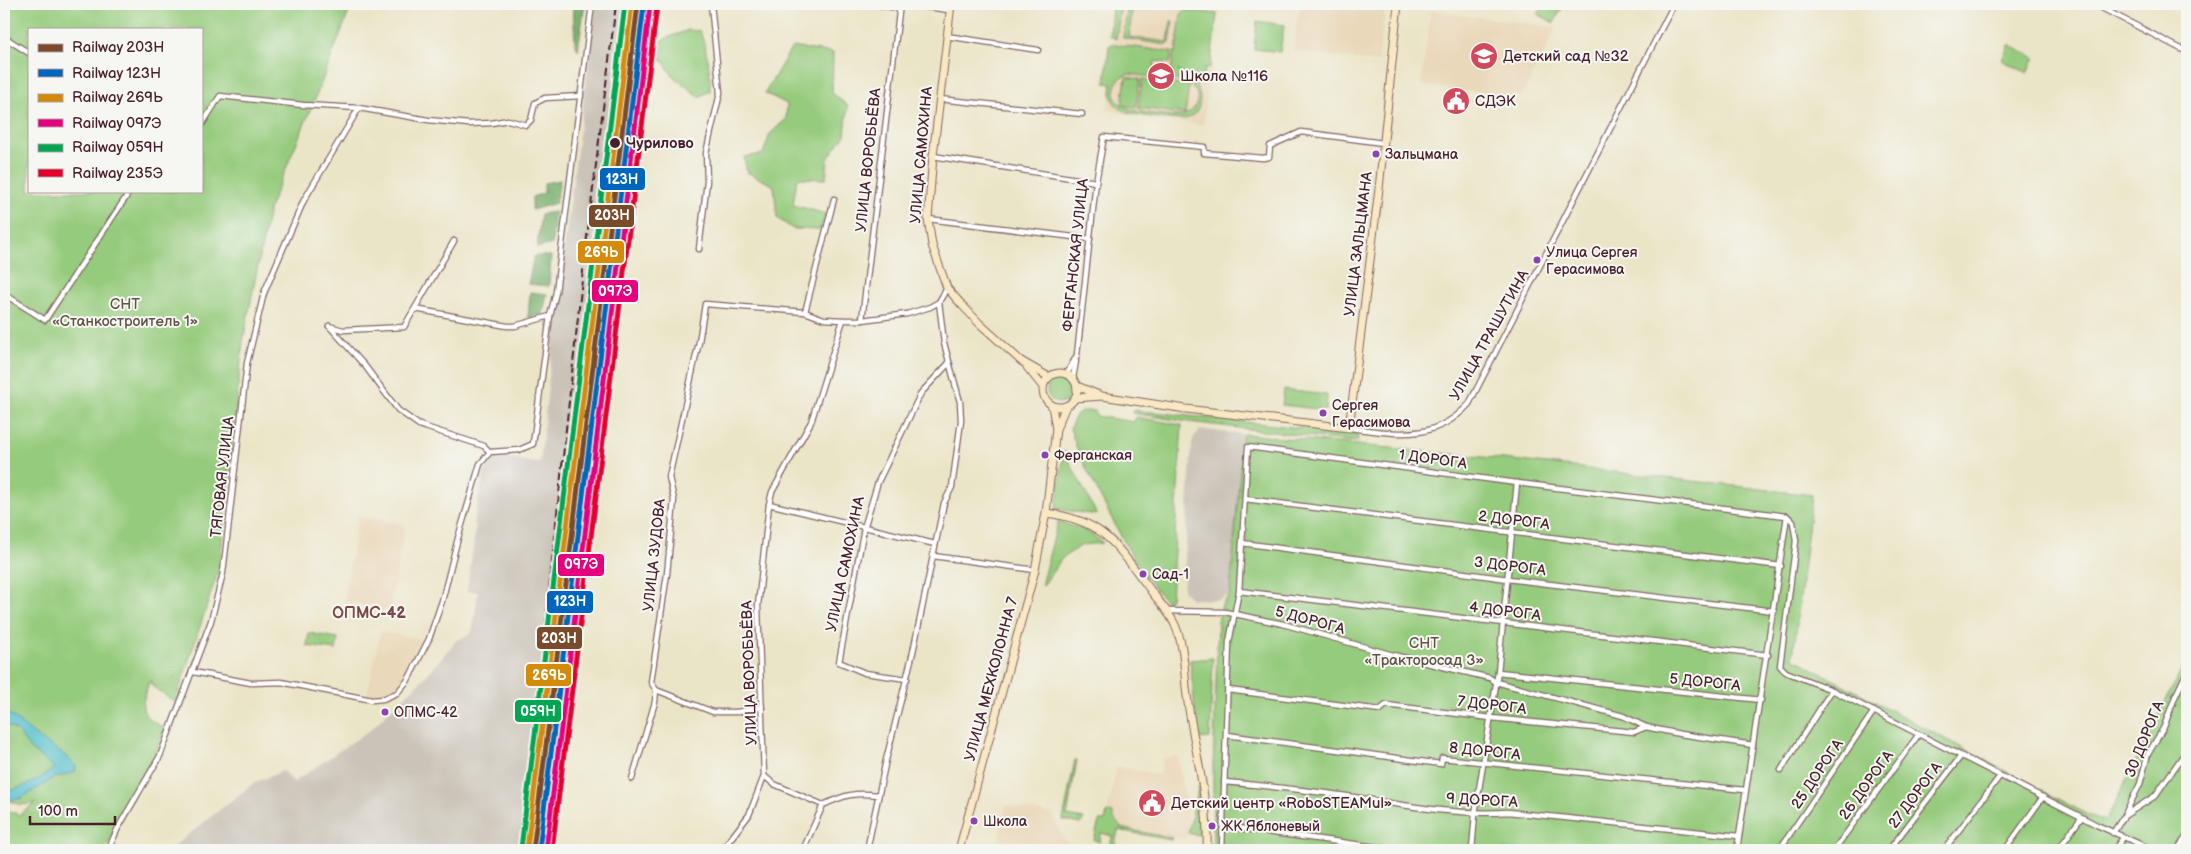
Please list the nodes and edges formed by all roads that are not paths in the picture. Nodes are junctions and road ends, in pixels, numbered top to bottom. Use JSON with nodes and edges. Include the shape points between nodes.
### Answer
{"nodes":[{"id":1,"x":592,"y":4,"type":"edge"},
{"id":2,"x":711,"y":4,"type":"edge"},
{"id":3,"x":874,"y":4,"type":"edge"},
{"id":4,"x":899,"y":4,"type":"edge"},
{"id":5,"x":904,"y":4,"type":"edge"},
{"id":6,"x":1398,"y":4,"type":"edge"},
{"id":7,"x":1674,"y":4,"type":"edge"},
{"id":8,"x":2094,"y":4,"type":"edge"},
{"id":9,"x":950,"y":7,"type":"edge"},
{"id":10,"x":946,"y":36,"type":"junction"},
{"id":11,"x":4,"y":37,"type":"edge"},
{"id":12,"x":1038,"y":50,"type":"dead end"},
{"id":13,"x":28,"y":52,"type":"edge"},
{"id":14,"x":2187,"y":52,"type":"edge"},
{"id":15,"x":581,"y":96,"type":"junction"},
{"id":16,"x":939,"y":99,"type":"junction"},
{"id":17,"x":359,"y":108,"type":"junction"},
{"id":18,"x":1082,"y":114,"type":"dead end"},
{"id":19,"x":202,"y":124,"type":"edge"},
{"id":20,"x":1383,"y":143,"type":"junction"},
{"id":21,"x":933,"y":156,"type":"junction"},
{"id":22,"x":1096,"y":182,"type":"junction"},
{"id":23,"x":129,"y":192,"type":"edge"},
{"id":24,"x":834,"y":199,"type":"dead end"},
{"id":25,"x":928,"y":219,"type":"junction"},
{"id":26,"x":1090,"y":239,"type":"junction"},
{"id":27,"x":454,"y":241,"type":"dead end"},
{"id":28,"x":699,"y":249,"type":"dead end"},
{"id":29,"x":947,"y":288,"type":"junction"},
{"id":30,"x":4,"y":294,"type":"edge"},
{"id":31,"x":939,"y":302,"type":"junction"},
{"id":32,"x":415,"y":309,"type":"junction"},
{"id":33,"x":805,"y":312,"type":"junction"},
{"id":34,"x":550,"y":316,"type":"junction"},
{"id":35,"x":843,"y":320,"type":"junction"},
{"id":36,"x":862,"y":320,"type":"junction"},
{"id":37,"x":950,"y":363,"type":"junction"},
{"id":38,"x":1026,"y":364,"type":"junction"},
{"id":39,"x":1070,"y":376,"type":"junction"},
{"id":40,"x":1049,"y":377,"type":"junction"},
{"id":41,"x":1077,"y":386,"type":"junction"},
{"id":42,"x":1043,"y":388,"type":"junction"},
{"id":43,"x":1102,"y":396,"type":"junction"},
{"id":44,"x":1075,"y":398,"type":"junction"},
{"id":45,"x":1052,"y":406,"type":"junction"},
{"id":46,"x":1066,"y":406,"type":"junction"},
{"id":47,"x":1349,"y":428,"type":"junction"},
{"id":48,"x":1056,"y":430,"type":"junction"},
{"id":49,"x":490,"y":452,"type":"junction"},
{"id":50,"x":1517,"y":483,"type":"junction"},
{"id":51,"x":1245,"y":499,"type":"junction"},
{"id":52,"x":769,"y":504,"type":"junction"},
{"id":53,"x":1046,"y":514,"type":"junction"},
{"id":54,"x":1787,"y":516,"type":"junction"},
{"id":55,"x":864,"y":528,"type":"junction"},
{"id":56,"x":1513,"y":532,"type":"junction"},
{"id":57,"x":1242,"y":543,"type":"junction"},
{"id":58,"x":935,"y":544,"type":"junction"},
{"id":59,"x":933,"y":556,"type":"junction"},
{"id":60,"x":1780,"y":566,"type":"junction"},
{"id":61,"x":1035,"y":570,"type":"junction"},
{"id":62,"x":1508,"y":579,"type":"junction"},
{"id":63,"x":1239,"y":591,"type":"junction"},
{"id":64,"x":1166,"y":611,"type":"junction"},
{"id":65,"x":1774,"y":611,"type":"junction"},
{"id":66,"x":1234,"y":614,"type":"junction"},
{"id":67,"x":1503,"y":624,"type":"junction"},
{"id":68,"x":1768,"y":655,"type":"junction"},
{"id":69,"x":193,"y":672,"type":"junction"},
{"id":70,"x":1498,"y":672,"type":"junction"},
{"id":71,"x":2187,"y":672,"type":"edge"},
{"id":72,"x":907,"y":679,"type":"junction"},
{"id":73,"x":1496,"y":682,"type":"junction"},
{"id":74,"x":656,"y":690,"type":"junction"},
{"id":75,"x":1228,"y":690,"type":"junction"},
{"id":76,"x":1832,"y":690,"type":"junction"},
{"id":77,"x":1761,"y":700,"type":"junction"},
{"id":78,"x":762,"y":707,"type":"junction"},
{"id":79,"x":1874,"y":711,"type":"junction"},
{"id":80,"x":1491,"y":718,"type":"junction"},
{"id":81,"x":1646,"y":727,"type":"junction"},
{"id":82,"x":1918,"y":734,"type":"junction"},
{"id":83,"x":1227,"y":735,"type":"junction"},
{"id":84,"x":1753,"y":745,"type":"junction"},
{"id":85,"x":2187,"y":750,"type":"edge"},
{"id":86,"x":1961,"y":756,"type":"junction"},
{"id":87,"x":1484,"y":764,"type":"junction"},
{"id":88,"x":1780,"y":770,"type":"dead end"},
{"id":89,"x":764,"y":776,"type":"junction"},
{"id":90,"x":2000,"y":776,"type":"junction"},
{"id":91,"x":632,"y":778,"type":"dead end"},
{"id":92,"x":1224,"y":782,"type":"junction"},
{"id":93,"x":1745,"y":790,"type":"junction"},
{"id":94,"x":878,"y":795,"type":"junction"},
{"id":95,"x":2043,"y":797,"type":"junction"},
{"id":96,"x":823,"y":805,"type":"junction"},
{"id":97,"x":1475,"y":814,"type":"junction"},
{"id":98,"x":2124,"y":816,"type":"junction"},
{"id":99,"x":2081,"y":818,"type":"junction"},
{"id":100,"x":1223,"y":826,"type":"junction"},
{"id":101,"x":2113,"y":833,"type":"junction"},
{"id":102,"x":1739,"y":836,"type":"junction"},
{"id":103,"x":2187,"y":836,"type":"edge"},
{"id":104,"x":2123,"y":838,"type":"junction"},
{"id":105,"x":108,"y":850,"type":"edge"},
{"id":106,"x":722,"y":850,"type":"edge"},
{"id":107,"x":803,"y":850,"type":"edge"},
{"id":108,"x":868,"y":850,"type":"edge"},
{"id":109,"x":959,"y":850,"type":"edge"},
{"id":110,"x":1207,"y":850,"type":"edge"},
{"id":111,"x":1222,"y":850,"type":"edge"},
{"id":112,"x":1398,"y":850,"type":"edge"},
{"id":113,"x":1472,"y":850,"type":"edge"},
{"id":114,"x":1737,"y":850,"type":"edge"},
{"id":115,"x":1780,"y":850,"type":"edge"},
{"id":116,"x":1834,"y":850,"type":"edge"},
{"id":117,"x":1889,"y":850,"type":"edge"},
{"id":118,"x":1944,"y":850,"type":"edge"},
{"id":119,"x":2005,"y":850,"type":"edge"},
{"id":120,"x":2058,"y":850,"type":"edge"},
{"id":121,"x":2114,"y":850,"type":"edge"},
{"id":122,"x":2154,"y":850,"type":"edge"},
{"id":123,"x":2176,"y":850,"type":"edge"}],
"edges":[{"from":1,"to":15,"type":"street"},
{"from":2,"to":28,"type":"street","via":[[720,93],[706,153],[707,181]]},
{"from":3,"to":4,"type":"street","via":[[892,7]]},
{"from":4,"to":36,"type":"street","name":"УЛИЦА ВОРОБЬЁВА"},
{"from":5,"to":9,"type":"street"},
{"from":6,"to":20,"type":"street","name":"УЛИЦА ЗАЛЬЦМАНА"},
{"from":7,"to":47,"type":"street","name":"УЛИЦА ТРАШУТИНА","via":[[1469,404],[1447,423],[1418,433]]},
{"from":8,"to":14,"type":"street"},
{"from":9,"to":10,"type":"street","name":"УЛИЦА САМОХИНА"},
{"from":10,"to":12,"type":"street"},
{"from":10,"to":16,"type":"street","name":"УЛИЦА САМОХИНА"},
{"from":11,"to":13,"type":"street"},
{"from":15,"to":17,"type":"street","via":[[544,98],[535,103],[531,120],[526,125],[508,120],[469,124],[428,120]]},
{"from":15,"to":34,"type":"street","via":[[556,292]]},
{"from":16,"to":18,"type":"street"},
{"from":16,"to":21,"type":"street","name":"УЛИЦА САМОХИНА"},
{"from":17,"to":19,"type":"street","via":[[220,96]]},
{"from":17,"to":69,"type":"street","name":"ТЯГОВАЯ УЛИЦА","via":[[304,200],[264,293],[247,363],[223,573]]},
{"from":20,"to":22,"type":"street","name":"ФЕРГАНСКАЯ УЛИЦА","via":[[1301,132],[1270,146],[1269,157],[1263,158],[1204,153],[1204,147],[1104,137]]},
{"from":20,"to":47,"type":"street","name":"УЛИЦА ЗАЛЬЦМАНА"},
{"from":21,"to":22,"type":"street"},
{"from":21,"to":25,"type":"street","name":"УЛИЦА САМОХИНА"},
{"from":22,"to":26,"type":"street","name":"ФЕРГАНСКАЯ УЛИЦА"},
{"from":23,"to":30,"type":"street","via":[[45,320]]},
{"from":24,"to":33,"type":"street","name":"УЛИЦА ВОРОБЬЁВА"},
{"from":25,"to":26,"type":"street"},
{"from":25,"to":29,"type":"street","name":"УЛИЦА САМОХИНА","via":[[932,245]]},
{"from":26,"to":39,"type":"street","name":"ФЕРГАНСКАЯ УЛИЦА","via":[[1077,355]]},
{"from":27,"to":32,"type":"street"},
{"from":29,"to":31,"type":"street"},
{"from":29,"to":38,"type":"street","via":[[979,323]]},
{"from":31,"to":36,"type":"street","via":[[908,314]]},
{"from":31,"to":37,"type":"street"},
{"from":32,"to":34,"type":"street","via":[[507,326]]},
{"from":32,"to":49,"type":"street","via":[[404,326],[343,330],[329,326],[398,410],[419,425],[484,446]]},
{"from":33,"to":35,"type":"street","via":[[824,319]]},
{"from":33,"to":74,"type":"street","name":"УЛИЦА ЗУДОВА","via":[[706,304],[669,477],[674,500],[651,682]]},
{"from":34,"to":49,"type":"street","via":[[533,444],[519,450]]},
{"from":35,"to":36,"type":"street"},
{"from":35,"to":52,"type":"street","name":"УЛИЦА ВОРОБЬЁВА","via":[[812,422],[772,492]]},
{"from":37,"to":55,"type":"street","name":"УЛИЦА САМОХИНА","via":[[921,392],[878,482]]},
{"from":37,"to":58,"type":"street","via":[[960,402],[961,421],[952,487],[944,503]]},
{"from":38,"to":40,"type":"street"},
{"from":38,"to":42,"type":"street"},
{"from":39,"to":40,"type":"street","via":[[1058,373]]},
{"from":39,"to":41,"type":"street"},
{"from":40,"to":42,"type":"street"},
{"from":41,"to":43,"type":"street"},
{"from":41,"to":44,"type":"street"},
{"from":42,"to":45,"type":"street","via":[[1046,400]]},
{"from":43,"to":44,"type":"street"},
{"from":43,"to":47,"type":"street"},
{"from":44,"to":46,"type":"street"},
{"from":45,"to":46,"type":"street"},
{"from":45,"to":48,"type":"street"},
{"from":46,"to":48,"type":"street"},
{"from":48,"to":53,"type":"street","name":"УЛИЦА МЕХКОЛОННА 7"},
{"from":49,"to":69,"type":"street","via":[[480,464],[429,639],[408,680],[397,693],[383,700],[372,700],[281,682],[251,683]]},
{"from":50,"to":51,"type":"street","name":"1 ДОРОГА","via":[[1248,447]]},
{"from":50,"to":54,"type":"street","name":"1 ДОРОГА"},
{"from":50,"to":56,"type":"street"},
{"from":51,"to":56,"type":"street","name":"2 ДОРОГА"},
{"from":51,"to":57,"type":"street","name":"1 ДОРОГА"},
{"from":52,"to":55,"type":"street"},
{"from":52,"to":78,"type":"street","name":"УЛИЦА ВОРОБЬЁВА","via":[[758,606]]},
{"from":53,"to":61,"type":"street","name":"УЛИЦА МЕХКОЛОННА 7"},
{"from":53,"to":64,"type":"street","via":[[1070,516],[1101,532],[1118,548]]},
{"from":54,"to":60,"type":"street"},
{"from":54,"to":76,"type":"street","via":[[1794,522],[1796,541],[1780,666],[1786,672]]},
{"from":55,"to":58,"type":"street"},
{"from":55,"to":72,"type":"street","name":"УЛИЦА САМОХИНА","via":[[838,662],[864,673]]},
{"from":56,"to":60,"type":"street","name":"2 ДОРОГА"},
{"from":56,"to":62,"type":"street"},
{"from":57,"to":62,"type":"street","name":"3 ДОРОГА"},
{"from":57,"to":63,"type":"street","name":"1 ДОРОГА"},
{"from":58,"to":59,"type":"street"},
{"from":59,"to":61,"type":"street"},
{"from":59,"to":72,"type":"street"},
{"from":60,"to":65,"type":"street"},
{"from":61,"to":109,"type":"street","name":"УЛИЦА МЕХКОЛОННА 7"},
{"from":62,"to":65,"type":"street","name":"3 ДОРОГА"},
{"from":62,"to":67,"type":"street"},
{"from":63,"to":66,"type":"street","name":"1 ДОРОГА"},
{"from":63,"to":67,"type":"street","name":"4 ДОРОГА"},
{"from":64,"to":66,"type":"street","name":"5 ДОРОГА"},
{"from":64,"to":110,"type":"street","via":[[1176,626],[1182,648],[1207,809]]},
{"from":65,"to":68,"type":"street"},
{"from":66,"to":73,"type":"street","name":"5 ДОРОГА"},
{"from":66,"to":75,"type":"street","name":"1 ДОРОГА","via":[[1229,642]]},
{"from":67,"to":68,"type":"street","name":"4 ДОРОГА"},
{"from":67,"to":70,"type":"street"},
{"from":68,"to":77,"type":"street"},
{"from":69,"to":105,"type":"street","name":"ТЯГОВАЯ УЛИЦА","via":[[160,756]]},
{"from":70,"to":73,"type":"street"},
{"from":70,"to":77,"type":"street","name":"5 ДОРОГА"},
{"from":71,"to":98,"type":"street","name":"30 ДОРОГА","via":[[2164,727],[2148,754],[2140,784]]},
{"from":72,"to":94,"type":"street"},
{"from":73,"to":80,"type":"street"},
{"from":73,"to":81,"type":"street","name":"5 ДОРОГА","via":[[1623,716]]},
{"from":74,"to":78,"type":"street","via":[[713,712],[738,712]]},
{"from":74,"to":91,"type":"street","name":"УЛИЦА ЗУДОВА"},
{"from":75,"to":80,"type":"street","name":"7 ДОРОГА","via":[[1380,710],[1386,705]]},
{"from":75,"to":83,"type":"street","name":"1 ДОРОГА"},
{"from":76,"to":79,"type":"street"},
{"from":76,"to":88,"type":"street"},
{"from":77,"to":84,"type":"street"},
{"from":78,"to":89,"type":"street","name":"УЛИЦА ВОРОБЬЁВА"},
{"from":79,"to":82,"type":"street"},
{"from":79,"to":115,"type":"street","name":"25 ДОРОГА"},
{"from":80,"to":81,"type":"street","name":"7 ДОРОГА","via":[[1634,732]]},
{"from":80,"to":87,"type":"street"},
{"from":81,"to":84,"type":"street","name":"7 ДОРОГА"},
{"from":82,"to":86,"type":"street"},
{"from":82,"to":116,"type":"street","name":"26 ДОРОГА"},
{"from":83,"to":87,"type":"street","name":"8 ДОРОГА","via":[[1441,764],[1442,758]]},
{"from":83,"to":92,"type":"street","name":"1 ДОРОГА"},
{"from":84,"to":93,"type":"street"},
{"from":85,"to":98,"type":"street","via":[[2155,796]]},
{"from":86,"to":90,"type":"street"},
{"from":86,"to":117,"type":"street","name":"27 ДОРОГА"},
{"from":87,"to":93,"type":"street","name":"8 ДОРОГА"},
{"from":87,"to":97,"type":"street"},
{"from":89,"to":96,"type":"street","via":[[774,784]]},
{"from":89,"to":106,"type":"street","name":"УЛИЦА ВОРОБЬЁВА","via":[[749,815]]},
{"from":90,"to":95,"type":"street"},
{"from":90,"to":118,"type":"street"},
{"from":92,"to":97,"type":"street","name":"9 ДОРОГА"},
{"from":92,"to":100,"type":"street","name":"1 ДОРОГА"},
{"from":93,"to":102,"type":"street"},
{"from":94,"to":96,"type":"street","via":[[859,792]]},
{"from":94,"to":108,"type":"street"},
{"from":95,"to":99,"type":"street"},
{"from":95,"to":119,"type":"street"},
{"from":96,"to":107,"type":"street"},
{"from":97,"to":102,"type":"street","name":"9 ДОРОГА","via":[[1508,812]]},
{"from":97,"to":113,"type":"street"},
{"from":98,"to":101,"type":"street","name":"30 ДОРОГА"},
{"from":99,"to":101,"type":"street"},
{"from":99,"to":120,"type":"street"},
{"from":100,"to":111,"type":"street","name":"1 ДОРОГА"},
{"from":100,"to":112,"type":"street"},
{"from":101,"to":104,"type":"street"},
{"from":102,"to":114,"type":"street"},
{"from":103,"to":123,"type":"street"},
{"from":104,"to":121,"type":"street"},
{"from":104,"to":122,"type":"street"}]}
